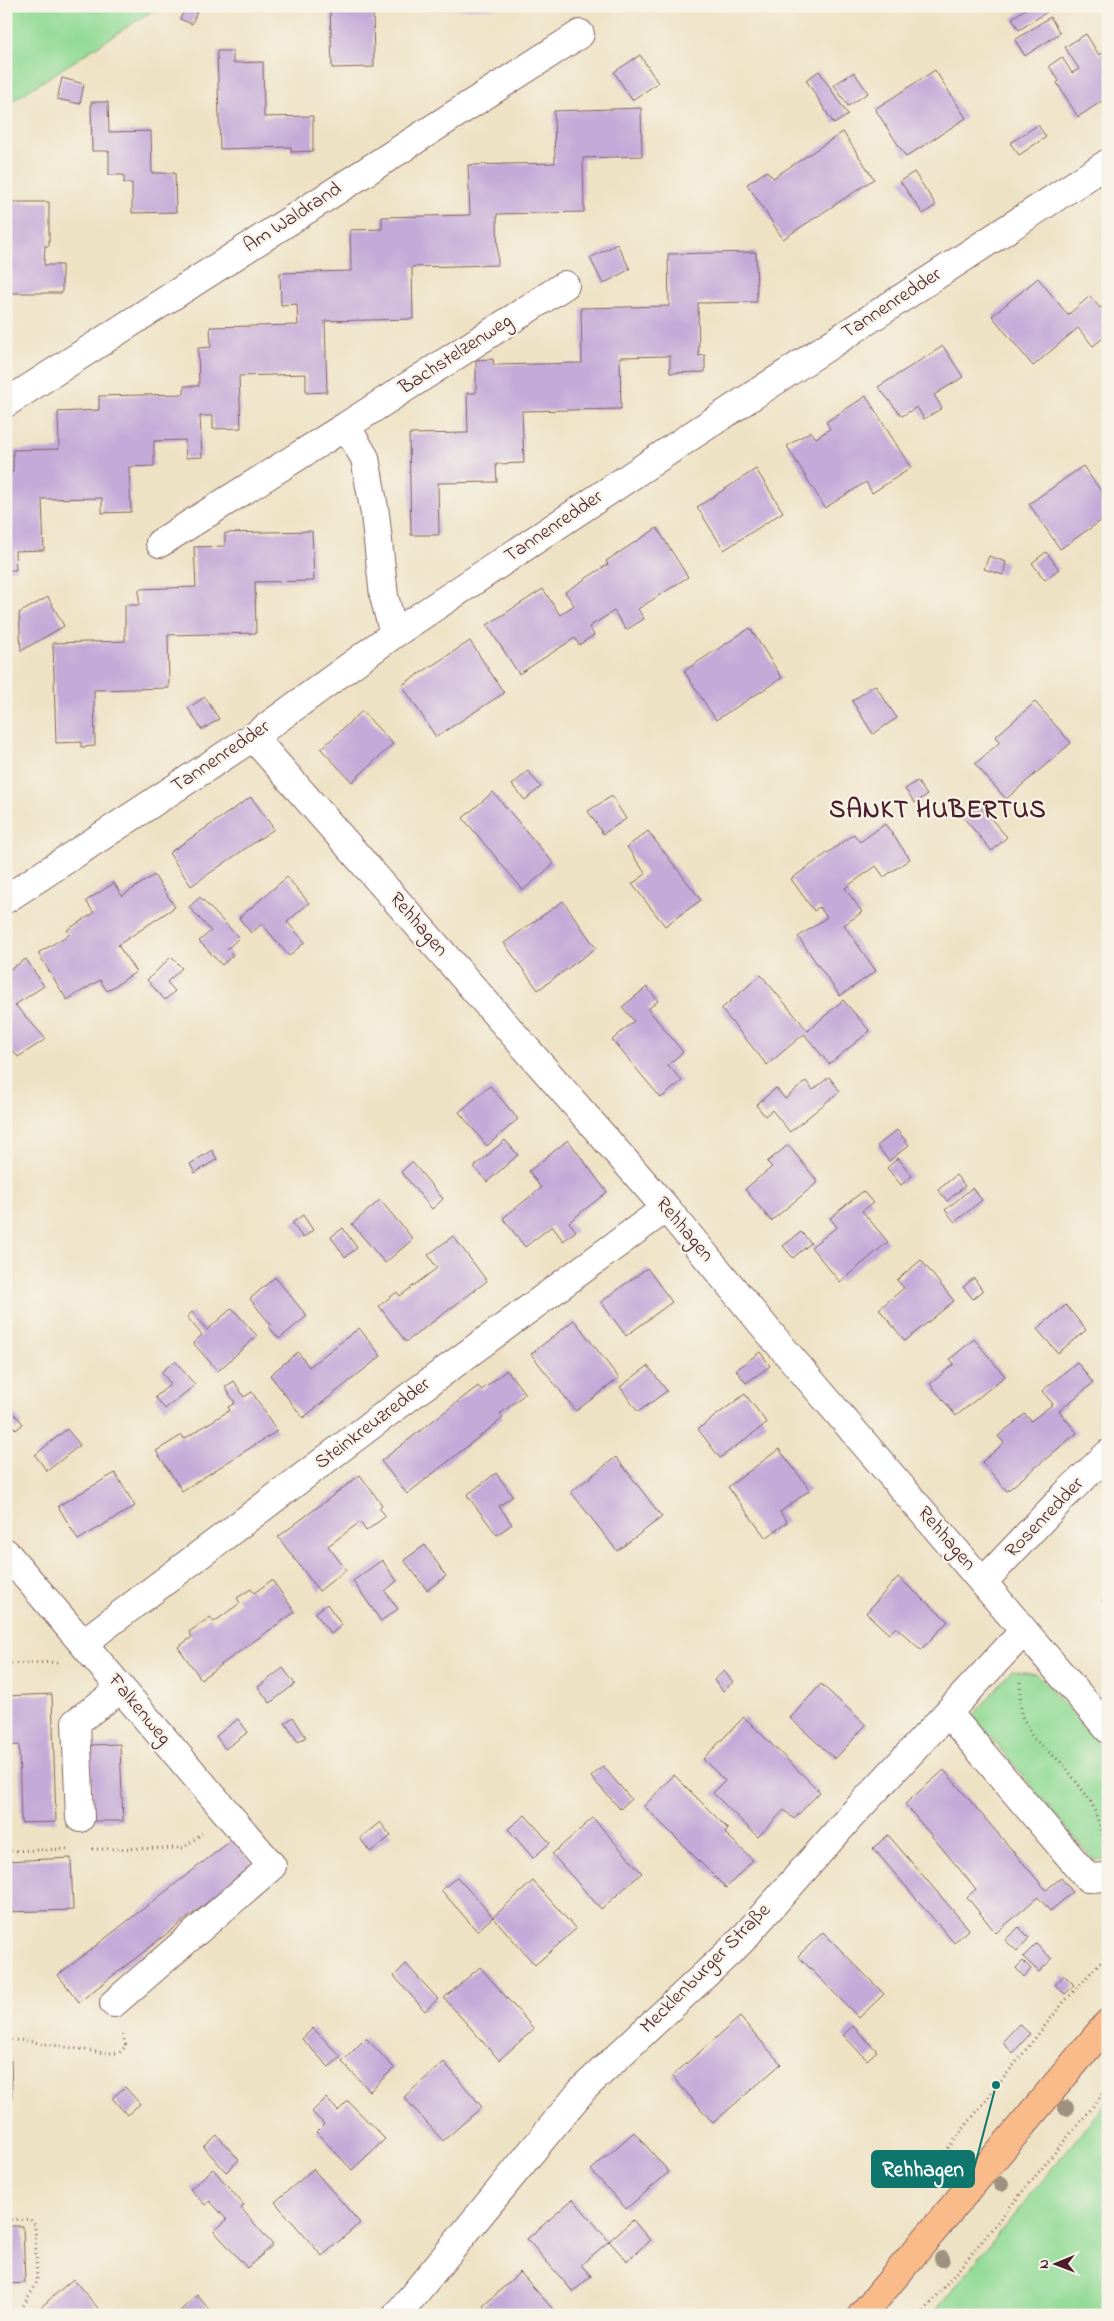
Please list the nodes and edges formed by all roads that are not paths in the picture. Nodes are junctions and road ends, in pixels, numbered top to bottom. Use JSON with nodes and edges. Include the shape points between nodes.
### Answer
{"nodes":[{"id":1,"x":580,"y":34,"type":"dead end"},
{"id":2,"x":1108,"y":163,"type":"edge"},
{"id":3,"x":565,"y":284,"type":"dead end"},
{"id":4,"x":6,"y":403,"type":"edge"},
{"id":5,"x":346,"y":426,"type":"junction"},
{"id":6,"x":160,"y":542,"type":"dead end"},
{"id":7,"x":394,"y":634,"type":"junction"},
{"id":8,"x":253,"y":737,"type":"junction"},
{"id":9,"x":6,"y":899,"type":"edge"},
{"id":10,"x":666,"y":1208,"type":"junction"},
{"id":11,"x":1108,"y":1454,"type":"edge"},
{"id":12,"x":6,"y":1553,"type":"edge"},
{"id":13,"x":983,"y":1582,"type":"junction"},
{"id":14,"x":1019,"y":1636,"type":"junction"},
{"id":15,"x":90,"y":1652,"type":"junction"},
{"id":16,"x":121,"y":1689,"type":"junction"},
{"id":17,"x":948,"y":1713,"type":"junction"},
{"id":18,"x":1108,"y":1728,"type":"edge"},
{"id":19,"x":80,"y":1818,"type":"dead end"},
{"id":20,"x":1108,"y":1877,"type":"edge"},
{"id":21,"x":114,"y":2003,"type":"road end"},
{"id":22,"x":1108,"y":2023,"type":"edge"},
{"id":23,"x":397,"y":2315,"type":"edge"},
{"id":24,"x":862,"y":2315,"type":"edge"}],
"edges":[{"from":1,"to":4,"type":"street","name":"Am Waldrand"},
{"from":2,"to":7,"type":"street","name":"Tannenredder"},
{"from":3,"to":5,"type":"street","name":"Bachstelzenweg"},
{"from":5,"to":6,"type":"street","name":"Bachstelzenweg"},
{"from":5,"to":7,"type":"street","via":[[365,458],[384,596]]},
{"from":7,"to":8,"type":"street","name":"Tannenredder"},
{"from":8,"to":9,"type":"street","name":"Tannenredder"},
{"from":8,"to":10,"type":"street","name":"Rehhagen"},
{"from":10,"to":13,"type":"street","name":"Rehhagen"},
{"from":10,"to":15,"type":"street","name":"Steinkreuzredder","via":[[389,1412]]},
{"from":11,"to":13,"type":"street","name":"Rosenredder"},
{"from":12,"to":15,"type":"street","name":"Falkenweg"},
{"from":13,"to":14,"type":"street","name":"Rehhagen"},
{"from":14,"to":17,"type":"street","name":"Mecklenburger Straße"},
{"from":14,"to":18,"type":"street","name":"Rehhagen"},
{"from":15,"to":16,"type":"street","name":"Falkenweg"},
{"from":16,"to":19,"type":"street","via":[[76,1722]]},
{"from":16,"to":21,"type":"street","name":"Falkenweg","via":[[272,1866]]},
{"from":17,"to":20,"type":"street","via":[[1088,1878]]},
{"from":17,"to":23,"type":"street","name":"Mecklenburger Straße","via":[[850,1816],[740,1942],[584,2088]]},
{"from":22,"to":24,"type":"main road"}]}
